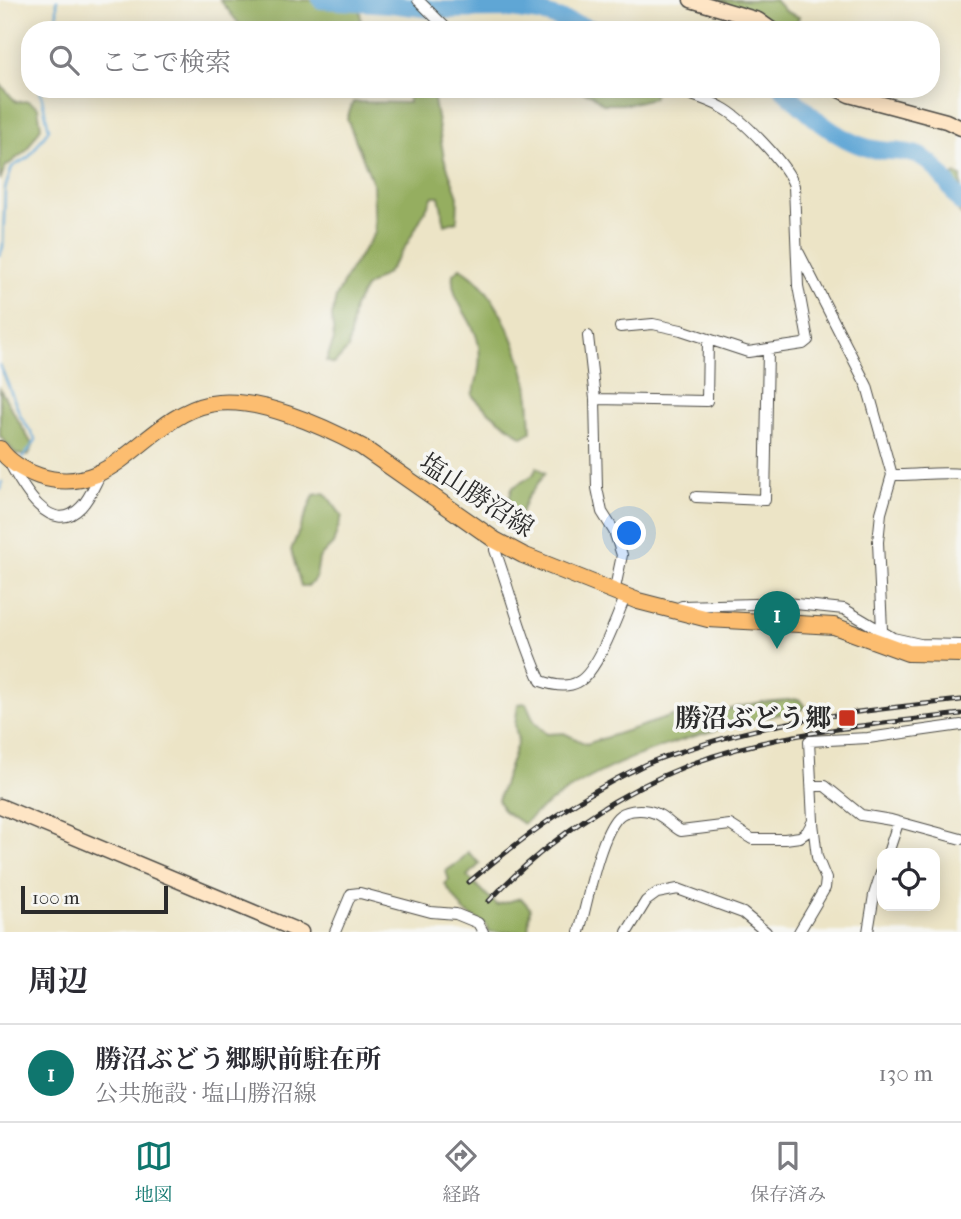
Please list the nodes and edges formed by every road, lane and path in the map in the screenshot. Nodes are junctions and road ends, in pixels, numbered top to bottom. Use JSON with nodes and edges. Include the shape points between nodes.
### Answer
{"nodes":[{"id":1,"x":418,"y":0,"type":"edge"},
{"id":2,"x":691,"y":0,"type":"edge"},
{"id":3,"x":439,"y":21,"type":"edge"},
{"id":4,"x":759,"y":21,"type":"edge"},
{"id":5,"x":699,"y":98,"type":"edge"},
{"id":6,"x":860,"y":98,"type":"edge"},
{"id":7,"x":961,"y":128,"type":"edge"},
{"id":8,"x":797,"y":250,"type":"junction"},
{"id":9,"x":620,"y":327,"type":"dead end"},
{"id":10,"x":588,"y":336,"type":"dead end"},
{"id":11,"x":709,"y":339,"type":"junction"},
{"id":12,"x":768,"y":351,"type":"junction"},
{"id":13,"x":595,"y":399,"type":"junction"},
{"id":14,"x":2,"y":452,"type":"edge"},
{"id":15,"x":102,"y":473,"type":"junction"},
{"id":16,"x":961,"y":474,"type":"edge"},
{"id":17,"x":892,"y":475,"type":"junction"},
{"id":18,"x":696,"y":497,"type":"dead end"},
{"id":19,"x":495,"y":540,"type":"junction"},
{"id":20,"x":620,"y":595,"type":"junction"},
{"id":21,"x":673,"y":611,"type":"junction"},
{"id":22,"x":882,"y":630,"type":"junction"},
{"id":23,"x":961,"y":645,"type":"edge"},
{"id":24,"x":961,"y":654,"type":"edge"},
{"id":25,"x":961,"y":725,"type":"edge"},
{"id":26,"x":812,"y":786,"type":"junction"},
{"id":27,"x":0,"y":806,"type":"edge"},
{"id":28,"x":813,"y":821,"type":"junction"},
{"id":29,"x":898,"y":822,"type":"junction"},
{"id":30,"x":961,"y":839,"type":"edge"},
{"id":31,"x":890,"y":848,"type":"edge"},
{"id":32,"x":877,"y":886,"type":"edge"},
{"id":33,"x":301,"y":932,"type":"edge"},
{"id":34,"x":335,"y":932,"type":"edge"},
{"id":35,"x":484,"y":932,"type":"edge"},
{"id":36,"x":579,"y":932,"type":"edge"},
{"id":37,"x":627,"y":932,"type":"edge"},
{"id":38,"x":766,"y":932,"type":"edge"},
{"id":39,"x":799,"y":932,"type":"edge"},
{"id":40,"x":868,"y":932,"type":"edge"}],
"edges":[{"from":1,"to":3,"type":"street"},
{"from":2,"to":4,"type":"street"},
{"from":5,"to":8,"type":"street","via":[[723,107],[786,167],[794,186]]},
{"from":6,"to":7,"type":"street"},
{"from":8,"to":12,"type":"street","via":[[808,340]]},
{"from":8,"to":17,"type":"street","via":[[867,386]]},
{"from":9,"to":11,"type":"street","via":[[653,324]]},
{"from":10,"to":13,"type":"street"},
{"from":11,"to":12,"type":"street","via":[[748,352]]},
{"from":11,"to":13,"type":"street","via":[[707,401]]},
{"from":12,"to":18,"type":"street","via":[[765,500]]},
{"from":13,"to":20,"type":"street","via":[[597,488],[602,512],[622,555]]},
{"from":14,"to":15,"type":"main road","name":"塩山勝沼線","via":[[36,475],[66,480]]},
{"from":14,"to":15,"type":"street","via":[[25,492],[44,512],[57,516],[80,508]]},
{"from":15,"to":19,"type":"main road","name":"塩山勝沼線","via":[[189,410],[250,403],[362,447]]},
{"from":16,"to":17,"type":"street"},
{"from":17,"to":22,"type":"street","via":[[878,542]]},
{"from":19,"to":20,"type":"main road","name":"塩山勝沼線"},
{"from":19,"to":20,"type":"street","via":[[528,653],[541,681],[568,685],[584,679],[598,657]]},
{"from":20,"to":21,"type":"main road","name":"塩山勝沼線"},
{"from":21,"to":22,"type":"street","via":[[682,606],[786,603],[844,609]]},
{"from":21,"to":24,"type":"main road","name":"塩山勝沼線","via":[[708,619],[834,626],[908,653]]},
{"from":22,"to":23,"type":"street","via":[[893,638]]},
{"from":25,"to":26,"type":"street","via":[[809,741]]},
{"from":26,"to":28,"type":"street"},
{"from":26,"to":29,"type":"street","via":[[825,786],[861,815]]},
{"from":27,"to":33,"type":"street"},
{"from":28,"to":36,"type":"street","via":[[800,837],[752,839],[730,825],[681,831],[663,816],[645,810],[619,815],[606,840]]},
{"from":28,"to":39,"type":"street","via":[[825,888]]},
{"from":29,"to":30,"type":"street"},
{"from":29,"to":31,"type":"street"},
{"from":32,"to":40,"type":"street"},
{"from":34,"to":35,"type":"street","via":[[351,894],[359,893],[456,914],[478,923]]},
{"from":37,"to":38,"type":"street","via":[[646,901],[657,893],[678,889],[743,913]]}]}
